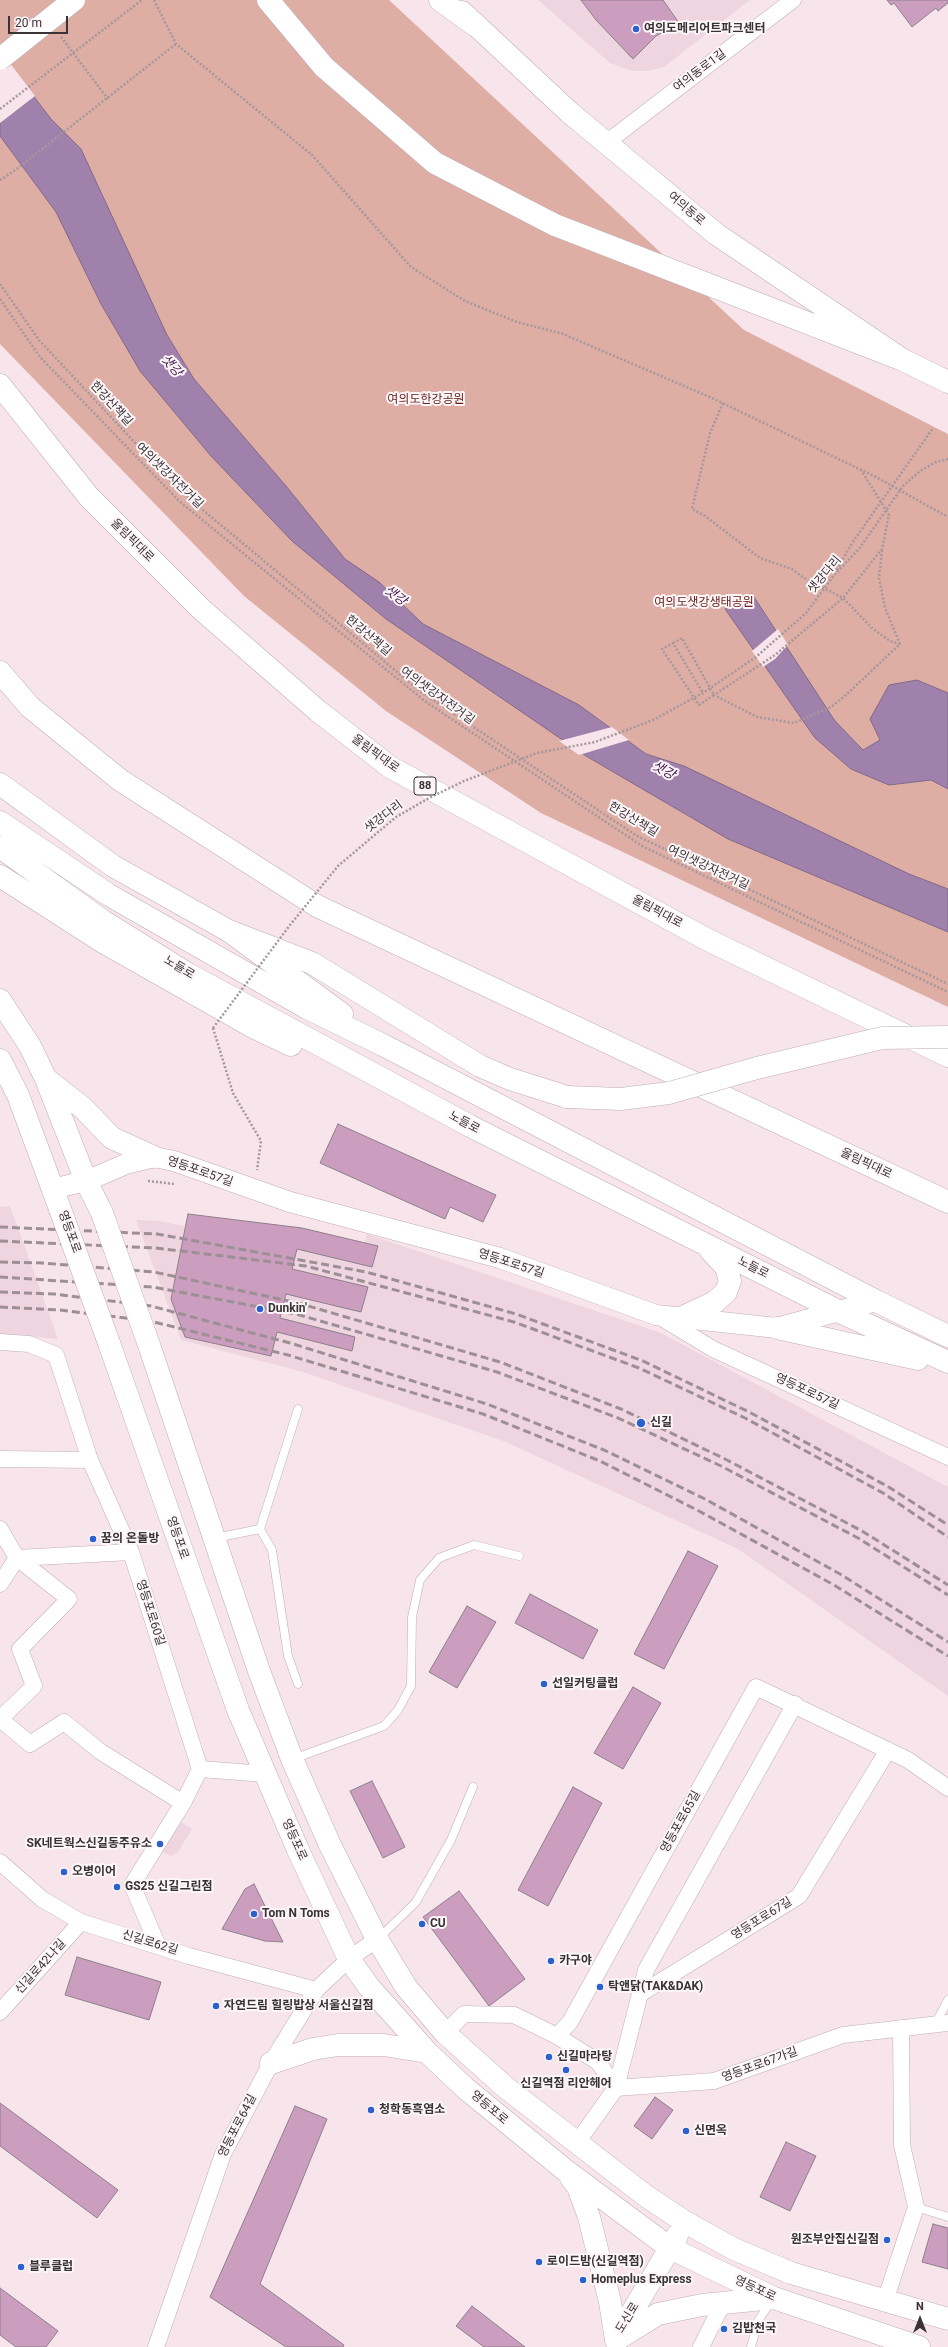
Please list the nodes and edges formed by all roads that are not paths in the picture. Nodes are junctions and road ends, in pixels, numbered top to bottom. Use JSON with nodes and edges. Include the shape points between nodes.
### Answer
{"nodes":[{"id":1,"x":74,"y":0,"type":"edge"},
{"id":2,"x":268,"y":0,"type":"edge"},
{"id":3,"x":440,"y":0,"type":"edge"},
{"id":4,"x":451,"y":0,"type":"edge"},
{"id":5,"x":793,"y":0,"type":"edge"},
{"id":6,"x":476,"y":26,"type":"junction"},
{"id":7,"x":0,"y":59,"type":"edge"},
{"id":8,"x":606,"y":143,"type":"junction"},
{"id":9,"x":903,"y":360,"type":"junction"},
{"id":10,"x":948,"y":382,"type":"edge"},
{"id":11,"x":0,"y":385,"type":"edge"},
{"id":12,"x":0,"y":672,"type":"edge"},
{"id":13,"x":0,"y":784,"type":"edge"},
{"id":14,"x":0,"y":822,"type":"edge"},
{"id":15,"x":0,"y":847,"type":"edge"},
{"id":16,"x":0,"y":876,"type":"edge"},
{"id":17,"x":229,"y":931,"type":"junction"},
{"id":18,"x":0,"y":1000,"type":"edge"},
{"id":19,"x":948,"y":1037,"type":"edge"},
{"id":20,"x":383,"y":1045,"type":"junction"},
{"id":21,"x":948,"y":1056,"type":"edge"},
{"id":22,"x":0,"y":1060,"type":"edge"},
{"id":23,"x":46,"y":1079,"type":"junction"},
{"id":24,"x":470,"y":1126,"type":"junction"},
{"id":25,"x":154,"y":1157,"type":"junction"},
{"id":26,"x":86,"y":1181,"type":"junction"},
{"id":27,"x":52,"y":1189,"type":"junction"},
{"id":28,"x":948,"y":1202,"type":"edge"},
{"id":29,"x":706,"y":1244,"type":"junction"},
{"id":30,"x":876,"y":1301,"type":"junction"},
{"id":31,"x":840,"y":1312,"type":"junction"},
{"id":32,"x":656,"y":1315,"type":"junction"},
{"id":33,"x":681,"y":1318,"type":"junction"},
{"id":34,"x":776,"y":1328,"type":"junction"},
{"id":35,"x":948,"y":1336,"type":"edge"},
{"id":36,"x":0,"y":1342,"type":"edge"},
{"id":37,"x":948,"y":1362,"type":"edge"},
{"id":38,"x":948,"y":1367,"type":"edge"},
{"id":39,"x":298,"y":1409,"type":"dead end"},
{"id":40,"x":948,"y":1457,"type":"edge"},
{"id":41,"x":0,"y":1459,"type":"edge"},
{"id":42,"x":90,"y":1460,"type":"junction"},
{"id":43,"x":0,"y":1528,"type":"edge"},
{"id":44,"x":260,"y":1529,"type":"junction"},
{"id":45,"x":214,"y":1538,"type":"junction"},
{"id":46,"x":131,"y":1552,"type":"junction"},
{"id":47,"x":519,"y":1556,"type":"dead end"},
{"id":48,"x":17,"y":1558,"type":"junction"},
{"id":49,"x":0,"y":1584,"type":"edge"},
{"id":50,"x":298,"y":1684,"type":"dead end"},
{"id":51,"x":795,"y":1704,"type":"junction"},
{"id":52,"x":0,"y":1719,"type":"edge"},
{"id":53,"x":888,"y":1750,"type":"junction"},
{"id":54,"x":292,"y":1759,"type":"junction"},
{"id":55,"x":200,"y":1769,"type":"junction"},
{"id":56,"x":266,"y":1774,"type":"junction"},
{"id":57,"x":473,"y":1787,"type":"dead end"},
{"id":58,"x":948,"y":1788,"type":"edge"},
{"id":59,"x":183,"y":1803,"type":"junction"},
{"id":60,"x":0,"y":1862,"type":"edge"},
{"id":61,"x":81,"y":1922,"type":"junction"},
{"id":62,"x":378,"y":1939,"type":"junction"},
{"id":63,"x":158,"y":1946,"type":"junction"},
{"id":64,"x":349,"y":1959,"type":"junction"},
{"id":65,"x":316,"y":1990,"type":"junction"},
{"id":66,"x":640,"y":1994,"type":"junction"},
{"id":67,"x":948,"y":2000,"type":"edge"},
{"id":68,"x":0,"y":2012,"type":"edge"},
{"id":69,"x":941,"y":2024,"type":"edge"},
{"id":70,"x":901,"y":2028,"type":"junction"},
{"id":71,"x":445,"y":2033,"type":"junction"},
{"id":72,"x":557,"y":2036,"type":"junction"},
{"id":73,"x":427,"y":2052,"type":"junction"},
{"id":74,"x":271,"y":2064,"type":"junction"},
{"id":75,"x":616,"y":2088,"type":"junction"},
{"id":76,"x":576,"y":2144,"type":"junction"},
{"id":77,"x":565,"y":2170,"type":"junction"},
{"id":78,"x":916,"y":2207,"type":"junction"},
{"id":79,"x":948,"y":2217,"type":"edge"},
{"id":80,"x":685,"y":2222,"type":"junction"},
{"id":81,"x":670,"y":2248,"type":"junction"},
{"id":82,"x":774,"y":2298,"type":"junction"},
{"id":83,"x":885,"y":2301,"type":"junction"},
{"id":84,"x":723,"y":2303,"type":"junction"},
{"id":85,"x":948,"y":2319,"type":"edge"},
{"id":86,"x":614,"y":2343,"type":"edge"},
{"id":87,"x":156,"y":2347,"type":"edge"},
{"id":88,"x":701,"y":2347,"type":"edge"},
{"id":89,"x":751,"y":2347,"type":"edge"},
{"id":90,"x":919,"y":2347,"type":"edge"}],
"edges":[{"from":1,"to":7,"type":"main road","bridge":true},
{"from":2,"to":9,"type":"main road","via":[[324,67],[435,163],[555,225]]},
{"from":3,"to":6,"type":"main road"},
{"from":4,"to":6,"type":"main road","name":"여의동로"},
{"from":5,"to":8,"type":"street","name":"여의동로1길"},
{"from":6,"to":8,"type":"main road","name":"여의동로","via":[[568,112]]},
{"from":8,"to":9,"type":"main road","name":"여의동로","via":[[716,234]]},
{"from":9,"to":10,"type":"main road","name":"여의동로"},
{"from":11,"to":21,"type":"main road","name":"올림픽대로","number":"88","via":[[88,497],[201,609],[318,711],[390,768],[708,940]]},
{"from":12,"to":28,"type":"main road","name":"올림픽대로","via":[[30,707],[120,780],[317,906]]},
{"from":13,"to":17,"type":"main road","via":[[113,866]]},
{"from":14,"to":20,"type":"main road","via":[[116,899],[307,1008]]},
{"from":15,"to":24,"type":"main road","name":"노들로","via":[[103,921],[188,974]]},
{"from":16,"to":24,"type":"main road","via":[[102,942],[253,1027]]},
{"from":17,"to":19,"type":"main road","bridge":true,"via":[[312,963],[480,1066],[510,1079],[567,1097],[621,1099],[669,1093],[882,1038]]},
{"from":17,"to":20,"type":"main road"},
{"from":18,"to":23,"type":"main road","via":[[30,1046]]},
{"from":20,"to":30,"type":"main road"},
{"from":22,"to":27,"type":"main road","name":"영등포로","via":[[18,1095]]},
{"from":23,"to":25,"type":"main road","via":[[83,1108],[112,1138]]},
{"from":23,"to":26,"type":"main road"},
{"from":24,"to":29,"type":"main road","name":"노들로"},
{"from":25,"to":26,"type":"street","name":"영등포로57길","via":[[126,1164]]},
{"from":25,"to":32,"type":"street","name":"영등포로57길","via":[[174,1161],[290,1202],[500,1258]]},
{"from":26,"to":27,"type":"street","name":"영등포로57길"},
{"from":26,"to":45,"type":"main road","bridge":true,"via":[[102,1213]]},
{"from":27,"to":56,"type":"main road","name":"영등포로","bridge":true,"via":[[238,1710]]},
{"from":29,"to":31,"type":"main road","name":"노들로"},
{"from":29,"to":33,"type":"main road","via":[[726,1267],[730,1281],[726,1292],[715,1302]]},
{"from":30,"to":31,"type":"street"},
{"from":30,"to":35,"type":"main road"},
{"from":31,"to":34,"type":"street"},
{"from":31,"to":37,"type":"main road","name":"노들로"},
{"from":32,"to":33,"type":"street"},
{"from":32,"to":40,"type":"street","name":"영등포로57길","via":[[712,1349]]},
{"from":33,"to":34,"type":"street"},
{"from":34,"to":38,"type":"main road"},
{"from":36,"to":42,"type":"street","name":"영등포로60길","via":[[29,1344],[56,1354]]},
{"from":39,"to":44,"type":"lane"},
{"from":41,"to":42,"type":"street"},
{"from":42,"to":46,"type":"street","name":"영등포로60길"},
{"from":43,"to":48,"type":"street"},
{"from":44,"to":45,"type":"lane"},
{"from":44,"to":50,"type":"lane","via":[[272,1550],[288,1656]]},
{"from":45,"to":54,"type":"main road"},
{"from":46,"to":48,"type":"street"},
{"from":46,"to":55,"type":"street","name":"영등포로60길"},
{"from":47,"to":54,"type":"lane","via":[[474,1544],[439,1558],[420,1580],[412,1617],[411,1686],[398,1710],[384,1726]]},
{"from":48,"to":49,"type":"street"},
{"from":48,"to":52,"type":"street","via":[[69,1599],[20,1649],[34,1686]]},
{"from":51,"to":53,"type":"street","name":"영등포로65길"},
{"from":51,"to":66,"type":"street","via":[[646,1970]]},
{"from":51,"to":72,"type":"street","name":"영등포로65길","via":[[756,1687],[570,2022]]},
{"from":52,"to":59,"type":"street","via":[[30,1744],[64,1722],[102,1752]]},
{"from":53,"to":58,"type":"street","name":"영등포로65길","via":[[908,1760]]},
{"from":53,"to":66,"type":"street","name":"영등포로67길","via":[[799,1896]]},
{"from":54,"to":62,"type":"main road","via":[[330,1845]]},
{"from":55,"to":56,"type":"street"},
{"from":55,"to":59,"type":"street"},
{"from":56,"to":64,"type":"main road","name":"영등포로"},
{"from":57,"to":62,"type":"lane","via":[[451,1840],[416,1902]]},
{"from":59,"to":63,"type":"street","via":[[132,1885]]},
{"from":60,"to":61,"type":"street","name":"신길로62길","via":[[42,1899]]},
{"from":61,"to":63,"type":"street","name":"신길로62길"},
{"from":61,"to":68,"type":"street","name":"신길로42나길"},
{"from":62,"to":64,"type":"street","name":"영등포로64길"},
{"from":62,"to":71,"type":"main road","via":[[406,1987]]},
{"from":63,"to":65,"type":"street","name":"신길로62길"},
{"from":64,"to":65,"type":"street","name":"영등포로64길"},
{"from":64,"to":73,"type":"main road","name":"영등포로","via":[[369,1987]]},
{"from":65,"to":74,"type":"street","name":"영등포로64길"},
{"from":66,"to":75,"type":"street"},
{"from":67,"to":69,"type":"lane","name":"영등포로67가길"},
{"from":69,"to":70,"type":"street","name":"영등포로67가길"},
{"from":70,"to":75,"type":"street","name":"영등포로67가길","via":[[843,2035],[714,2081]]},
{"from":70,"to":78,"type":"street","via":[[902,2145]]},
{"from":71,"to":72,"type":"street","via":[[464,2014],[514,2015]]},
{"from":71,"to":76,"type":"main road","via":[[504,2087]]},
{"from":72,"to":75,"type":"street","via":[[598,2062]]},
{"from":73,"to":74,"type":"main road","via":[[384,2045],[338,2045],[313,2049]]},
{"from":73,"to":77,"type":"main road","name":"영등포로","via":[[465,2088]]},
{"from":74,"to":87,"type":"street","name":"영등포로64길","via":[[223,2154]]},
{"from":75,"to":76,"type":"street"},
{"from":76,"to":80,"type":"main road"},
{"from":77,"to":81,"type":"main road","name":"영등포로"},
{"from":77,"to":86,"type":"main road","via":[[578,2187],[589,2217],[610,2302]]},
{"from":78,"to":79,"type":"lane"},
{"from":78,"to":83,"type":"street"},
{"from":80,"to":81,"type":"main road","name":"도신로"},
{"from":80,"to":83,"type":"main road","via":[[734,2249],[791,2273]]},
{"from":81,"to":82,"type":"main road","name":"영등포로"},
{"from":81,"to":86,"type":"main road","name":"도신로"},
{"from":82,"to":84,"type":"main road"},
{"from":82,"to":89,"type":"lane","via":[[758,2321]]},
{"from":82,"to":90,"type":"main road","name":"영등포로"},
{"from":83,"to":85,"type":"main road"},
{"from":84,"to":86,"type":"main road","via":[[658,2314]]},
{"from":84,"to":88,"type":"street"}]}
